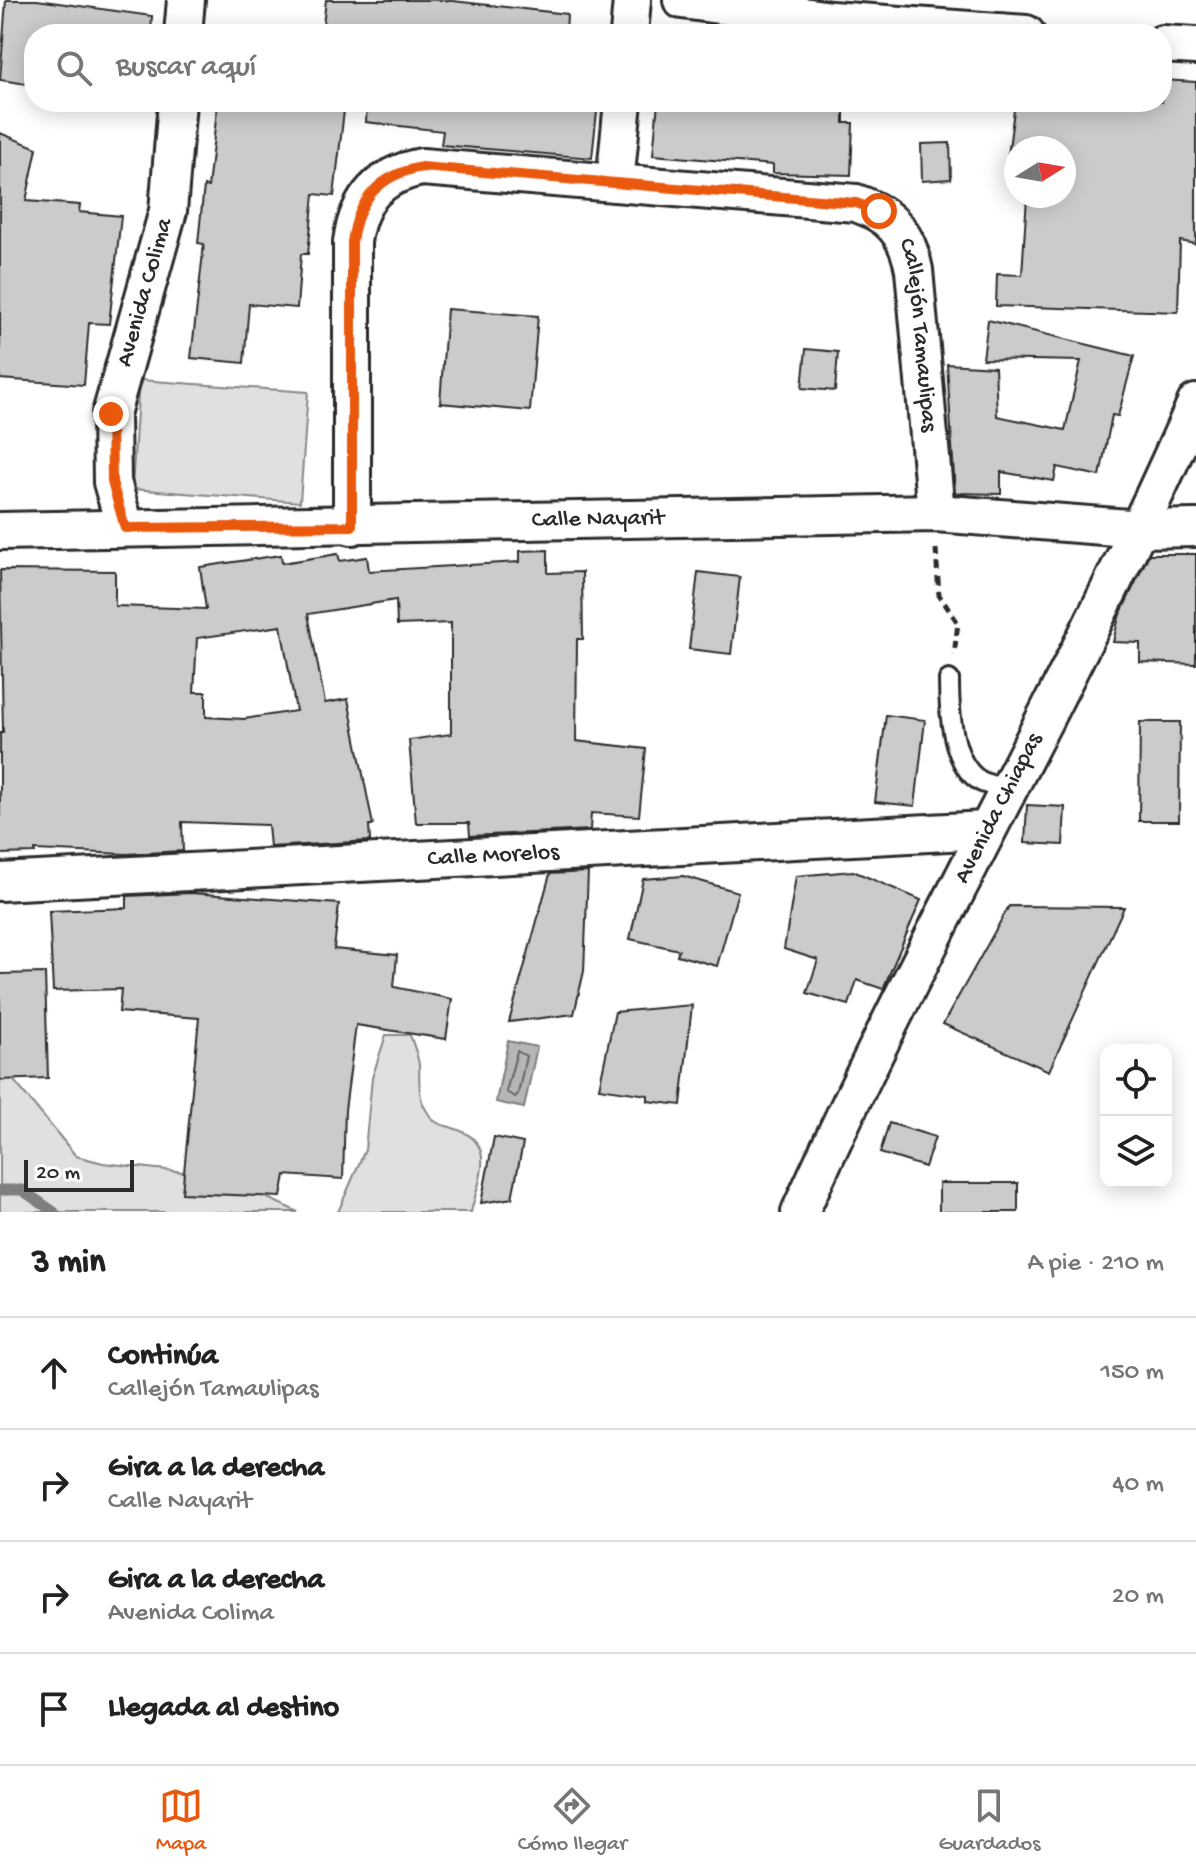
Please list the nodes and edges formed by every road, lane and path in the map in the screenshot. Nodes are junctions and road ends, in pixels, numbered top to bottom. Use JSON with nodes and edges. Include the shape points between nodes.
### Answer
{"nodes":[{"id":1,"x":186,"y":0,"type":"edge"},
{"id":2,"x":632,"y":0,"type":"edge"},
{"id":3,"x":682,"y":0,"type":"edge"},
{"id":4,"x":832,"y":10,"type":"edge"},
{"id":5,"x":184,"y":24,"type":"edge"},
{"id":6,"x":630,"y":24,"type":"edge"},
{"id":7,"x":945,"y":24,"type":"edge"},
{"id":8,"x":1172,"y":45,"type":"edge"},
{"id":9,"x":1196,"y":46,"type":"edge"},
{"id":10,"x":176,"y":112,"type":"edge"},
{"id":11,"x":622,"y":112,"type":"edge"},
{"id":12,"x":615,"y":183,"type":"junction"},
{"id":13,"x":1196,"y":403,"type":"edge"},
{"id":14,"x":936,"y":513,"type":"junction"},
{"id":15,"x":352,"y":526,"type":"junction"},
{"id":16,"x":125,"y":528,"type":"junction"},
{"id":17,"x":1196,"y":528,"type":"edge"},
{"id":18,"x":1141,"y":529,"type":"junction"},
{"id":19,"x":0,"y":531,"type":"edge"},
{"id":20,"x":949,"y":680,"type":"joint"},
{"id":21,"x":1007,"y":789,"type":"junction"},
{"id":22,"x":986,"y":830,"type":"junction"},
{"id":23,"x":0,"y":882,"type":"edge"},
{"id":24,"x":800,"y":1212,"type":"edge"}],
"edges":[{"from":1,"to":5,"type":"street"},
{"from":2,"to":6,"type":"street"},
{"from":3,"to":4,"type":"street"},
{"from":4,"to":7,"type":"street"},
{"from":8,"to":9,"type":"street"},
{"from":10,"to":16,"type":"street","name":"Avenida Colima","via":[[168,211],[111,414],[112,482]]},
{"from":11,"to":12,"type":"street"},
{"from":12,"to":14,"type":"street","name":"Callejón Tamaulipas","via":[[856,203],[879,211],[897,226],[910,247],[914,270]]},
{"from":12,"to":15,"type":"street","name":"Callejón Tamaulipas","via":[[422,167],[390,176],[365,199],[352,242]]},
{"from":13,"to":18,"type":"street","name":"Avenida Chiapas"},
{"from":14,"to":15,"type":"street","name":"Calle Nayarit"},
{"from":14,"to":18,"type":"street","name":"Calle Nayarit"},
{"from":14,"to":20,"type":"path","via":[[936,587],[958,623]]},
{"from":15,"to":16,"type":"street","name":"Calle Nayarit"},
{"from":16,"to":19,"type":"street","name":"Calle Nayarit"},
{"from":17,"to":18,"type":"street","name":"Calle Nayarit"},
{"from":18,"to":21,"type":"street","name":"Avenida Chiapas"},
{"from":20,"to":21,"type":"lane","via":[[949,707],[962,759],[980,781]]},
{"from":21,"to":22,"type":"street","name":"Avenida Chiapas"},
{"from":22,"to":23,"type":"street","name":"Calle Morelos"},
{"from":22,"to":24,"type":"street","name":"Avenida Chiapas"}]}
